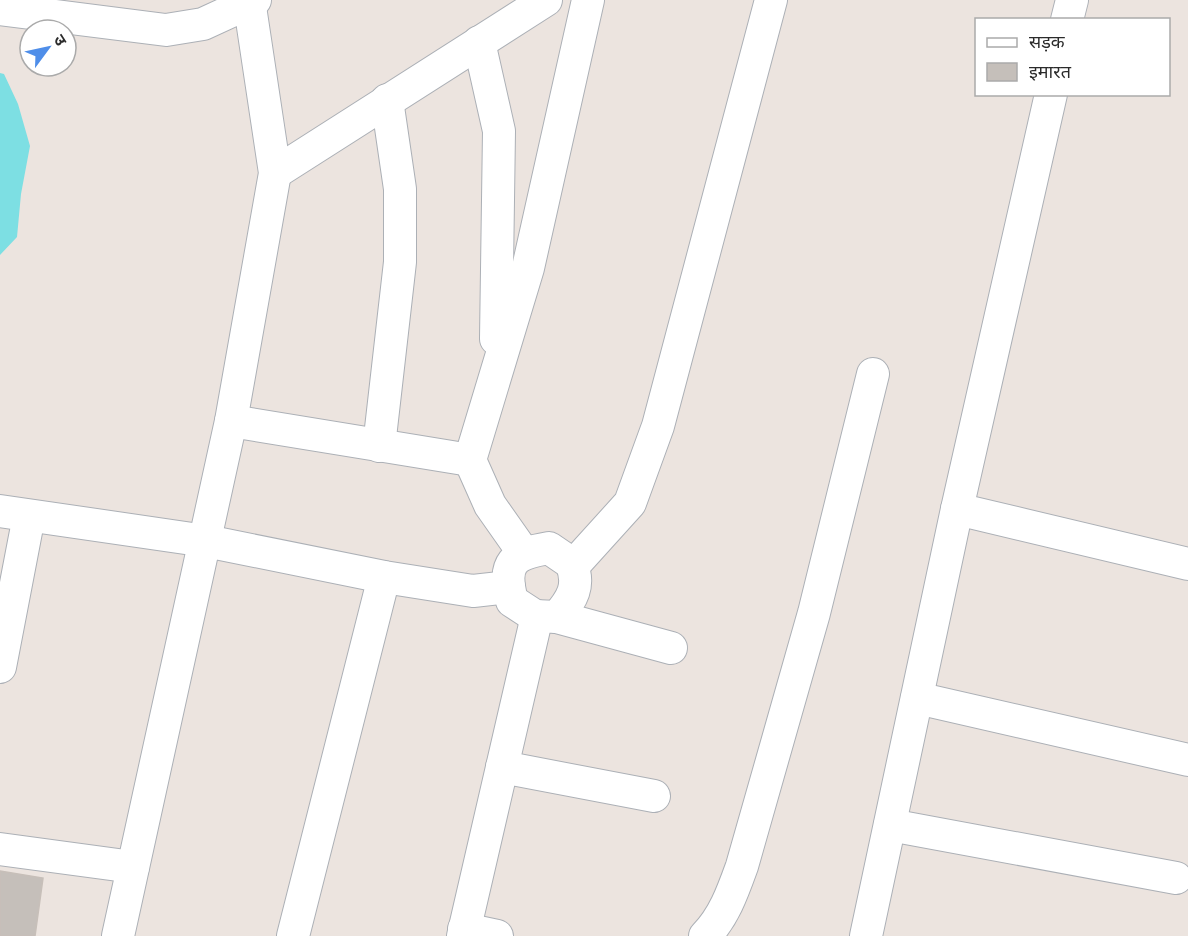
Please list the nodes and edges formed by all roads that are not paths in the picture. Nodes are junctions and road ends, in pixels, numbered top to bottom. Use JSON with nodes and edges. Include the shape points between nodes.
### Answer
{"nodes":[{"id":1,"x":546,"y":0,"type":"edge"},
{"id":2,"x":588,"y":0,"type":"edge"},
{"id":3,"x":771,"y":0,"type":"edge"},
{"id":4,"x":1072,"y":0,"type":"edge"},
{"id":5,"x":251,"y":1,"type":"edge"},
{"id":6,"x":0,"y":9,"type":"edge"},
{"id":7,"x":76,"y":9,"type":"edge"},
{"id":8,"x":1068,"y":18,"type":"edge"},
{"id":9,"x":478,"y":42,"type":"junction"},
{"id":10,"x":1050,"y":96,"type":"edge"},
{"id":11,"x":387,"y":100,"type":"junction"},
{"id":12,"x":275,"y":173,"type":"junction"},
{"id":13,"x":496,"y":371,"type":"junction"},
{"id":14,"x":873,"y":374,"type":"dead end"},
{"id":15,"x":231,"y":421,"type":"junction"},
{"id":16,"x":379,"y":446,"type":"junction"},
{"id":17,"x":470,"y":460,"type":"junction"},
{"id":18,"x":957,"y":509,"type":"junction"},
{"id":19,"x":14,"y":514,"type":"edge"},
{"id":20,"x":206,"y":541,"type":"junction"},
{"id":21,"x":523,"y":552,"type":"junction"},
{"id":22,"x":1188,"y":564,"type":"edge"},
{"id":23,"x":573,"y":566,"type":"junction"},
{"id":24,"x":384,"y":577,"type":"junction"},
{"id":25,"x":509,"y":587,"type":"junction"},
{"id":26,"x":547,"y":617,"type":"junction"},
{"id":27,"x":671,"y":648,"type":"dead end"},
{"id":28,"x":0,"y":667,"type":"edge"},
{"id":29,"x":917,"y":698,"type":"junction"},
{"id":30,"x":1188,"y":760,"type":"edge"},
{"id":31,"x":502,"y":767,"type":"junction"},
{"id":32,"x":654,"y":796,"type":"dead end"},
{"id":33,"x":890,"y":825,"type":"junction"},
{"id":34,"x":0,"y":849,"type":"edge"},
{"id":35,"x":133,"y":867,"type":"junction"},
{"id":36,"x":1176,"y":878,"type":"dead end"},
{"id":37,"x":463,"y":932,"type":"edge"},
{"id":38,"x":118,"y":936,"type":"edge"},
{"id":39,"x":293,"y":936,"type":"edge"},
{"id":40,"x":496,"y":936,"type":"edge"},
{"id":41,"x":705,"y":936,"type":"edge"},
{"id":42,"x":866,"y":936,"type":"edge"}],
"edges":[{"from":1,"to":9,"type":"street"},
{"from":2,"to":13,"type":"street","via":[[528,268]]},
{"from":3,"to":23,"type":"street","via":[[658,426],[630,503]]},
{"from":4,"to":8,"type":"street"},
{"from":5,"to":7,"type":"street","via":[[203,24],[166,30]]},
{"from":5,"to":12,"type":"street"},
{"from":6,"to":7,"type":"street"},
{"from":9,"to":11,"type":"street"},
{"from":9,"to":13,"type":"street","via":[[499,131]]},
{"from":10,"to":18,"type":"street"},
{"from":11,"to":12,"type":"street"},
{"from":11,"to":16,"type":"street","via":[[400,189],[400,262]]},
{"from":12,"to":15,"type":"street"},
{"from":13,"to":17,"type":"street"},
{"from":14,"to":41,"type":"street","via":[[814,613],[742,866],[732,896]]},
{"from":15,"to":16,"type":"street"},
{"from":15,"to":20,"type":"street"},
{"from":16,"to":17,"type":"street"},
{"from":17,"to":21,"type":"street","via":[[490,505]]},
{"from":18,"to":22,"type":"street"},
{"from":18,"to":29,"type":"street"},
{"from":19,"to":20,"type":"street"},
{"from":19,"to":28,"type":"street"},
{"from":20,"to":24,"type":"street"},
{"from":20,"to":35,"type":"street"},
{"from":21,"to":23,"type":"street","via":[[549,548]]},
{"from":21,"to":25,"type":"street","via":[[508,574]]},
{"from":23,"to":26,"type":"street","via":[[576,589],[570,602]]},
{"from":24,"to":25,"type":"street","via":[[474,591]]},
{"from":24,"to":39,"type":"street"},
{"from":25,"to":26,"type":"street","via":[[512,601]]},
{"from":26,"to":27,"type":"street"},
{"from":26,"to":31,"type":"street"},
{"from":29,"to":30,"type":"street"},
{"from":29,"to":33,"type":"street"},
{"from":31,"to":32,"type":"street"},
{"from":31,"to":37,"type":"street"},
{"from":33,"to":36,"type":"street"},
{"from":33,"to":42,"type":"street"},
{"from":34,"to":35,"type":"street"},
{"from":35,"to":38,"type":"street"},
{"from":37,"to":40,"type":"street"}]}
